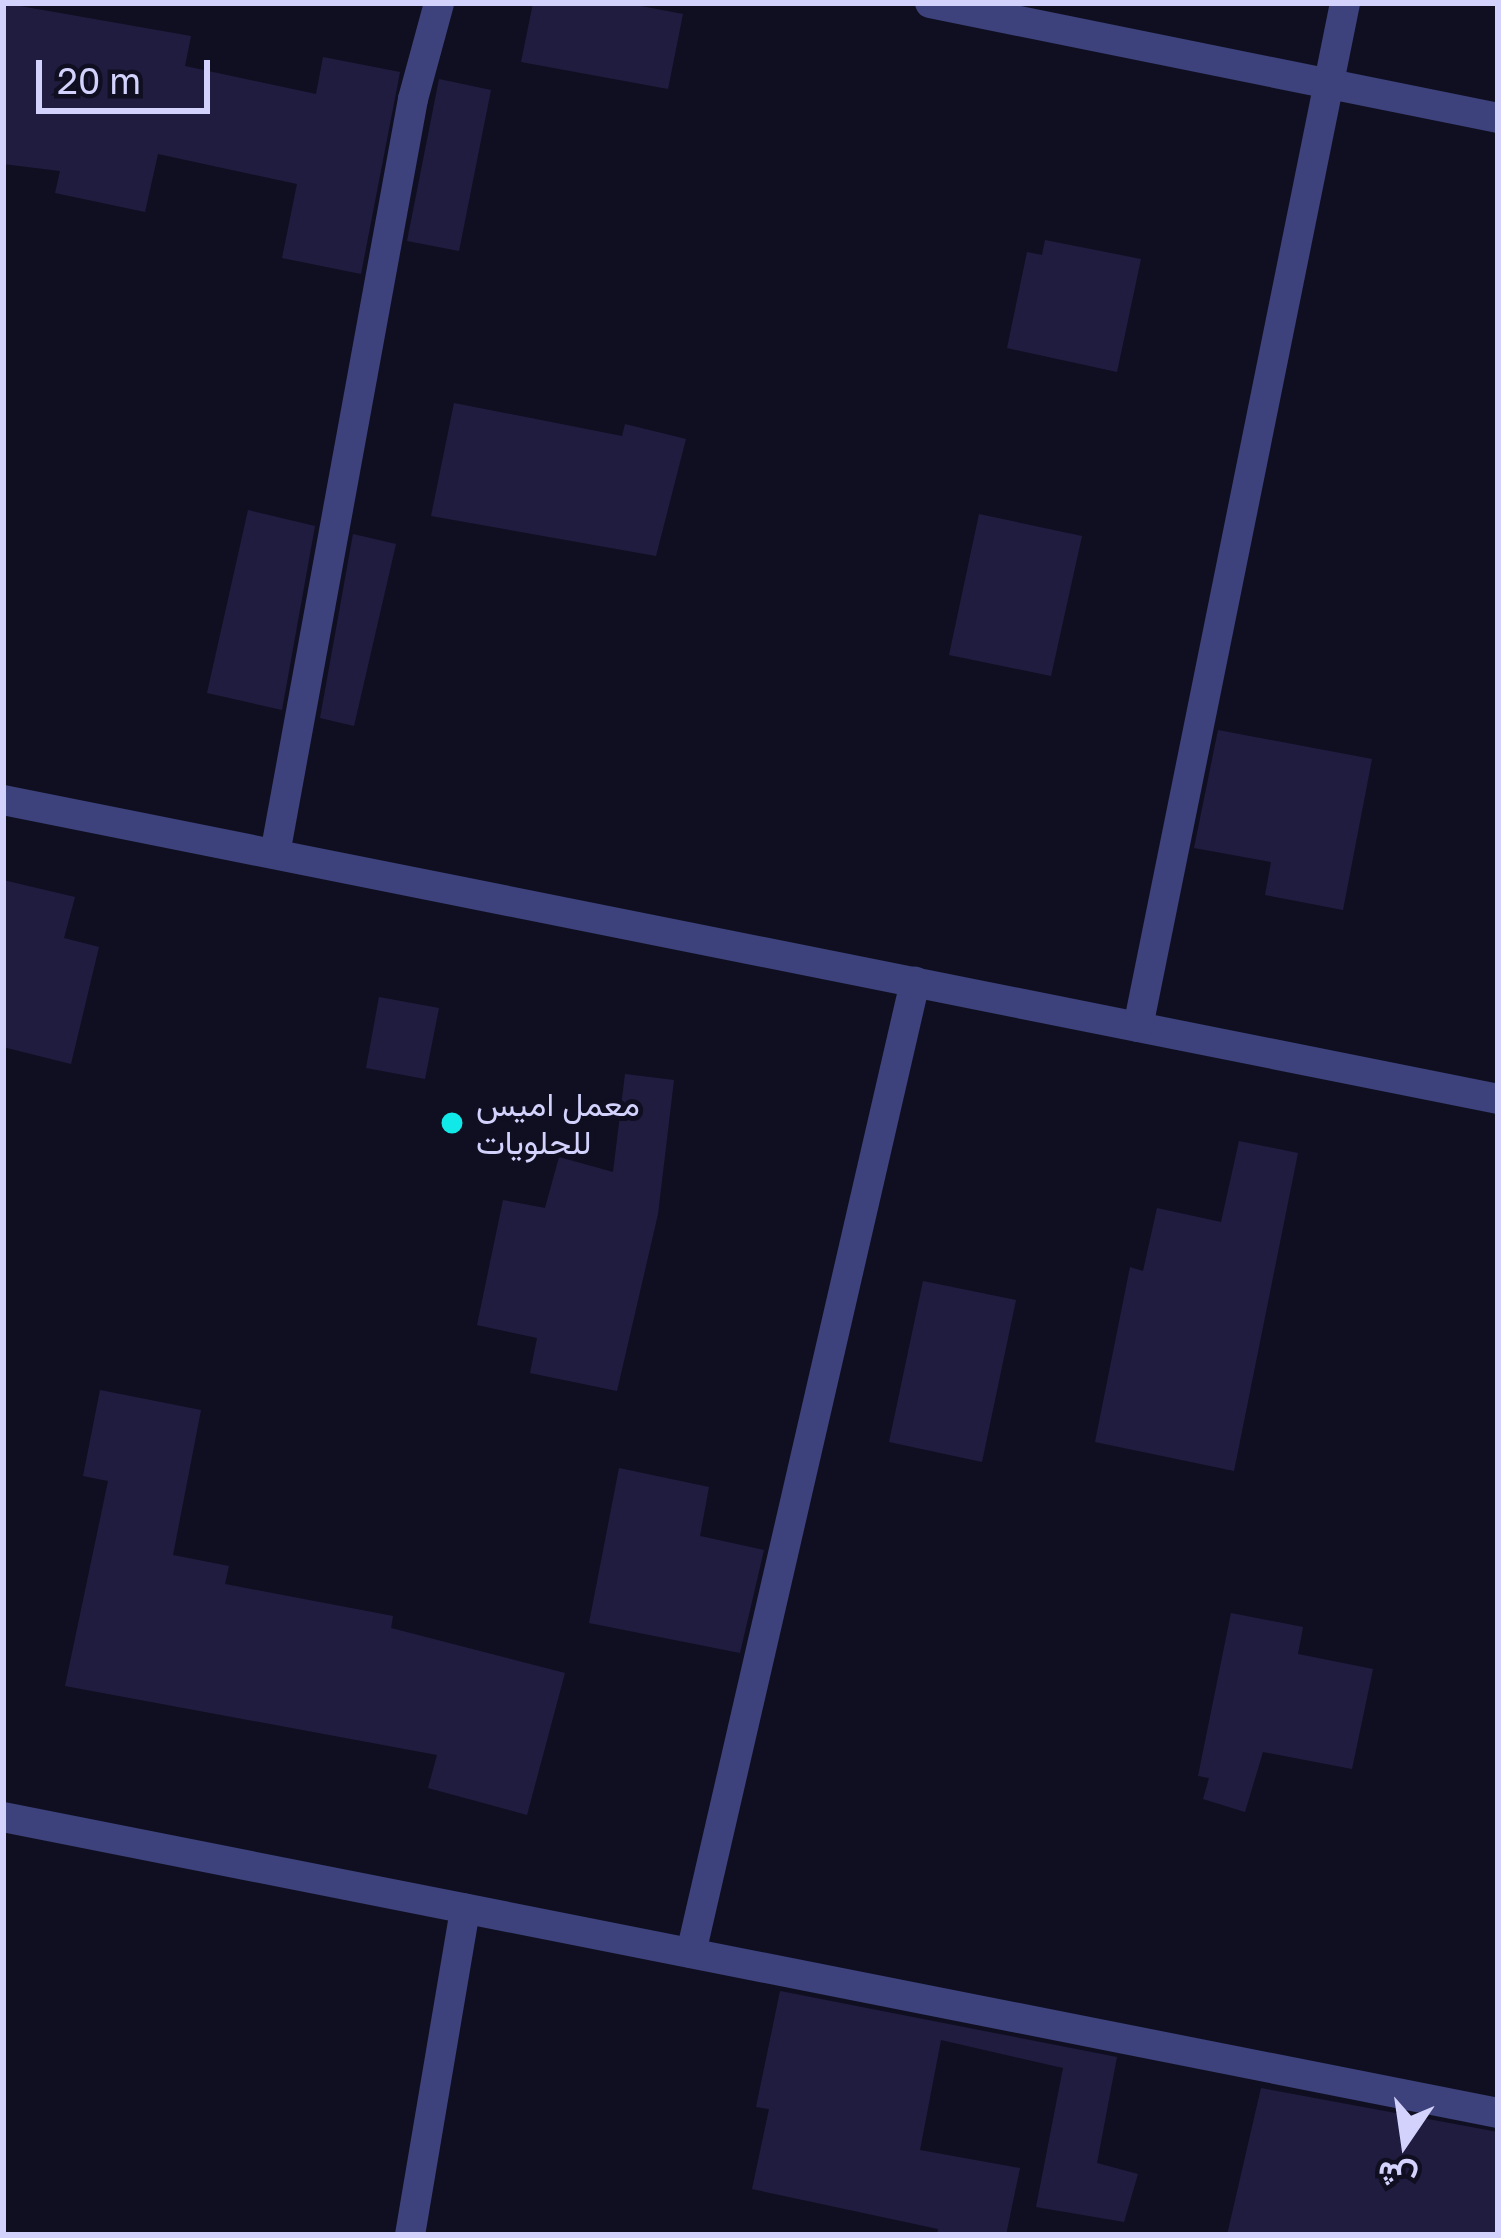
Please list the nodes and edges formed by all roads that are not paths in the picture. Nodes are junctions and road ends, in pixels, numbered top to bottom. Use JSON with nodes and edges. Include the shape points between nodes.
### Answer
{"nodes":[{"id":1,"x":439,"y":3,"type":"edge"},
{"id":2,"x":930,"y":3,"type":"edge"},
{"id":3,"x":1345,"y":3,"type":"edge"},
{"id":4,"x":1328,"y":86,"type":"junction"},
{"id":5,"x":1498,"y":118,"type":"edge"},
{"id":6,"x":3,"y":800,"type":"edge"},
{"id":7,"x":275,"y":854,"type":"junction"},
{"id":8,"x":915,"y":982,"type":"junction"},
{"id":9,"x":1138,"y":1027,"type":"junction"},
{"id":10,"x":1498,"y":1099,"type":"edge"},
{"id":11,"x":3,"y":1817,"type":"edge"},
{"id":12,"x":465,"y":1909,"type":"junction"},
{"id":13,"x":692,"y":1953,"type":"junction"},
{"id":14,"x":1498,"y":2113,"type":"edge"},
{"id":15,"x":410,"y":2235,"type":"edge"}],
"edges":[{"from":1,"to":7,"type":"street","via":[[413,99]]},
{"from":2,"to":4,"type":"street"},
{"from":3,"to":4,"type":"street"},
{"from":4,"to":5,"type":"street"},
{"from":4,"to":9,"type":"street"},
{"from":6,"to":7,"type":"street"},
{"from":7,"to":8,"type":"street"},
{"from":8,"to":9,"type":"street"},
{"from":8,"to":13,"type":"street"},
{"from":9,"to":10,"type":"street"},
{"from":11,"to":12,"type":"street"},
{"from":12,"to":13,"type":"street"},
{"from":12,"to":15,"type":"street"},
{"from":13,"to":14,"type":"street"}]}
